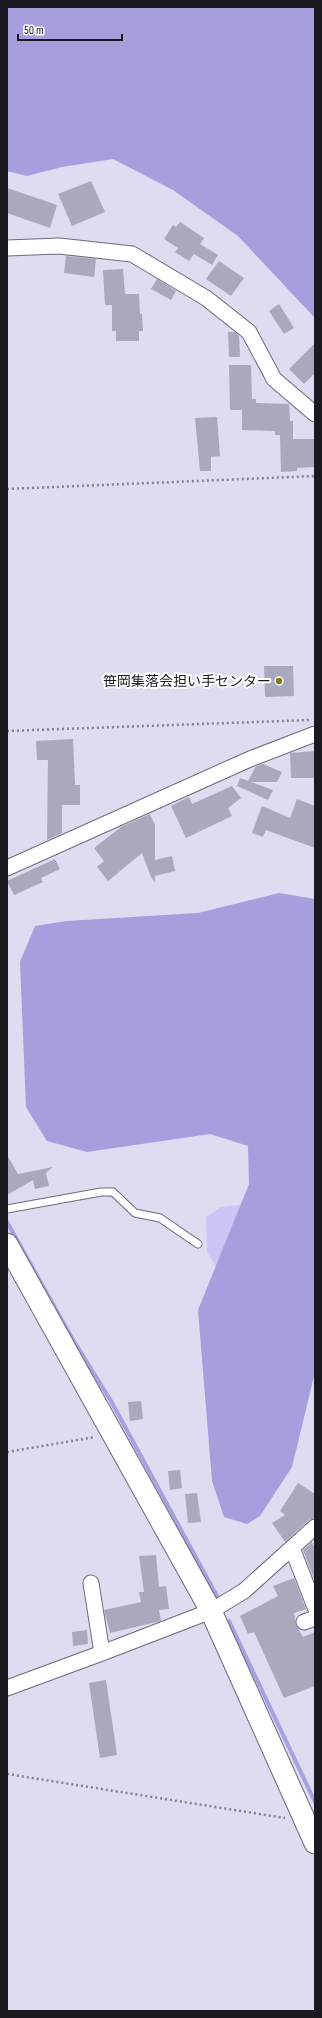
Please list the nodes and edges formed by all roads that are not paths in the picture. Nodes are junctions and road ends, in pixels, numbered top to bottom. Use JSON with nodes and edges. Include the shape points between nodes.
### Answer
{"nodes":[{"id":1,"x":7,"y":248,"type":"edge"},
{"id":2,"x":315,"y":414,"type":"edge"},
{"id":3,"x":315,"y":734,"type":"edge"},
{"id":4,"x":7,"y":868,"type":"edge"},
{"id":5,"x":7,"y":1209,"type":"edge"},
{"id":6,"x":7,"y":1244,"type":"edge"},
{"id":7,"x":198,"y":1244,"type":"dead end"},
{"id":8,"x":315,"y":1528,"type":"edge"},
{"id":9,"x":292,"y":1548,"type":"junction"},
{"id":10,"x":91,"y":1583,"type":"dead end"},
{"id":11,"x":315,"y":1607,"type":"edge"},
{"id":12,"x":211,"y":1610,"type":"junction"},
{"id":13,"x":102,"y":1653,"type":"junction"},
{"id":14,"x":7,"y":1688,"type":"edge"},
{"id":15,"x":315,"y":1843,"type":"edge"}],
"edges":[{"from":1,"to":2,"type":"street","via":[[59,246],[132,254],[206,298],[249,332],[274,379]]},
{"from":3,"to":4,"type":"street","via":[[250,758]]},
{"from":5,"to":7,"type":"lane","via":[[93,1193],[113,1192],[135,1212],[160,1218]]},
{"from":6,"to":12,"type":"street"},
{"from":8,"to":9,"type":"street"},
{"from":9,"to":11,"type":"street"},
{"from":9,"to":12,"type":"street","via":[[244,1591]]},
{"from":10,"to":13,"type":"street"},
{"from":12,"to":13,"type":"street"},
{"from":12,"to":15,"type":"street"},
{"from":13,"to":14,"type":"street"}]}
